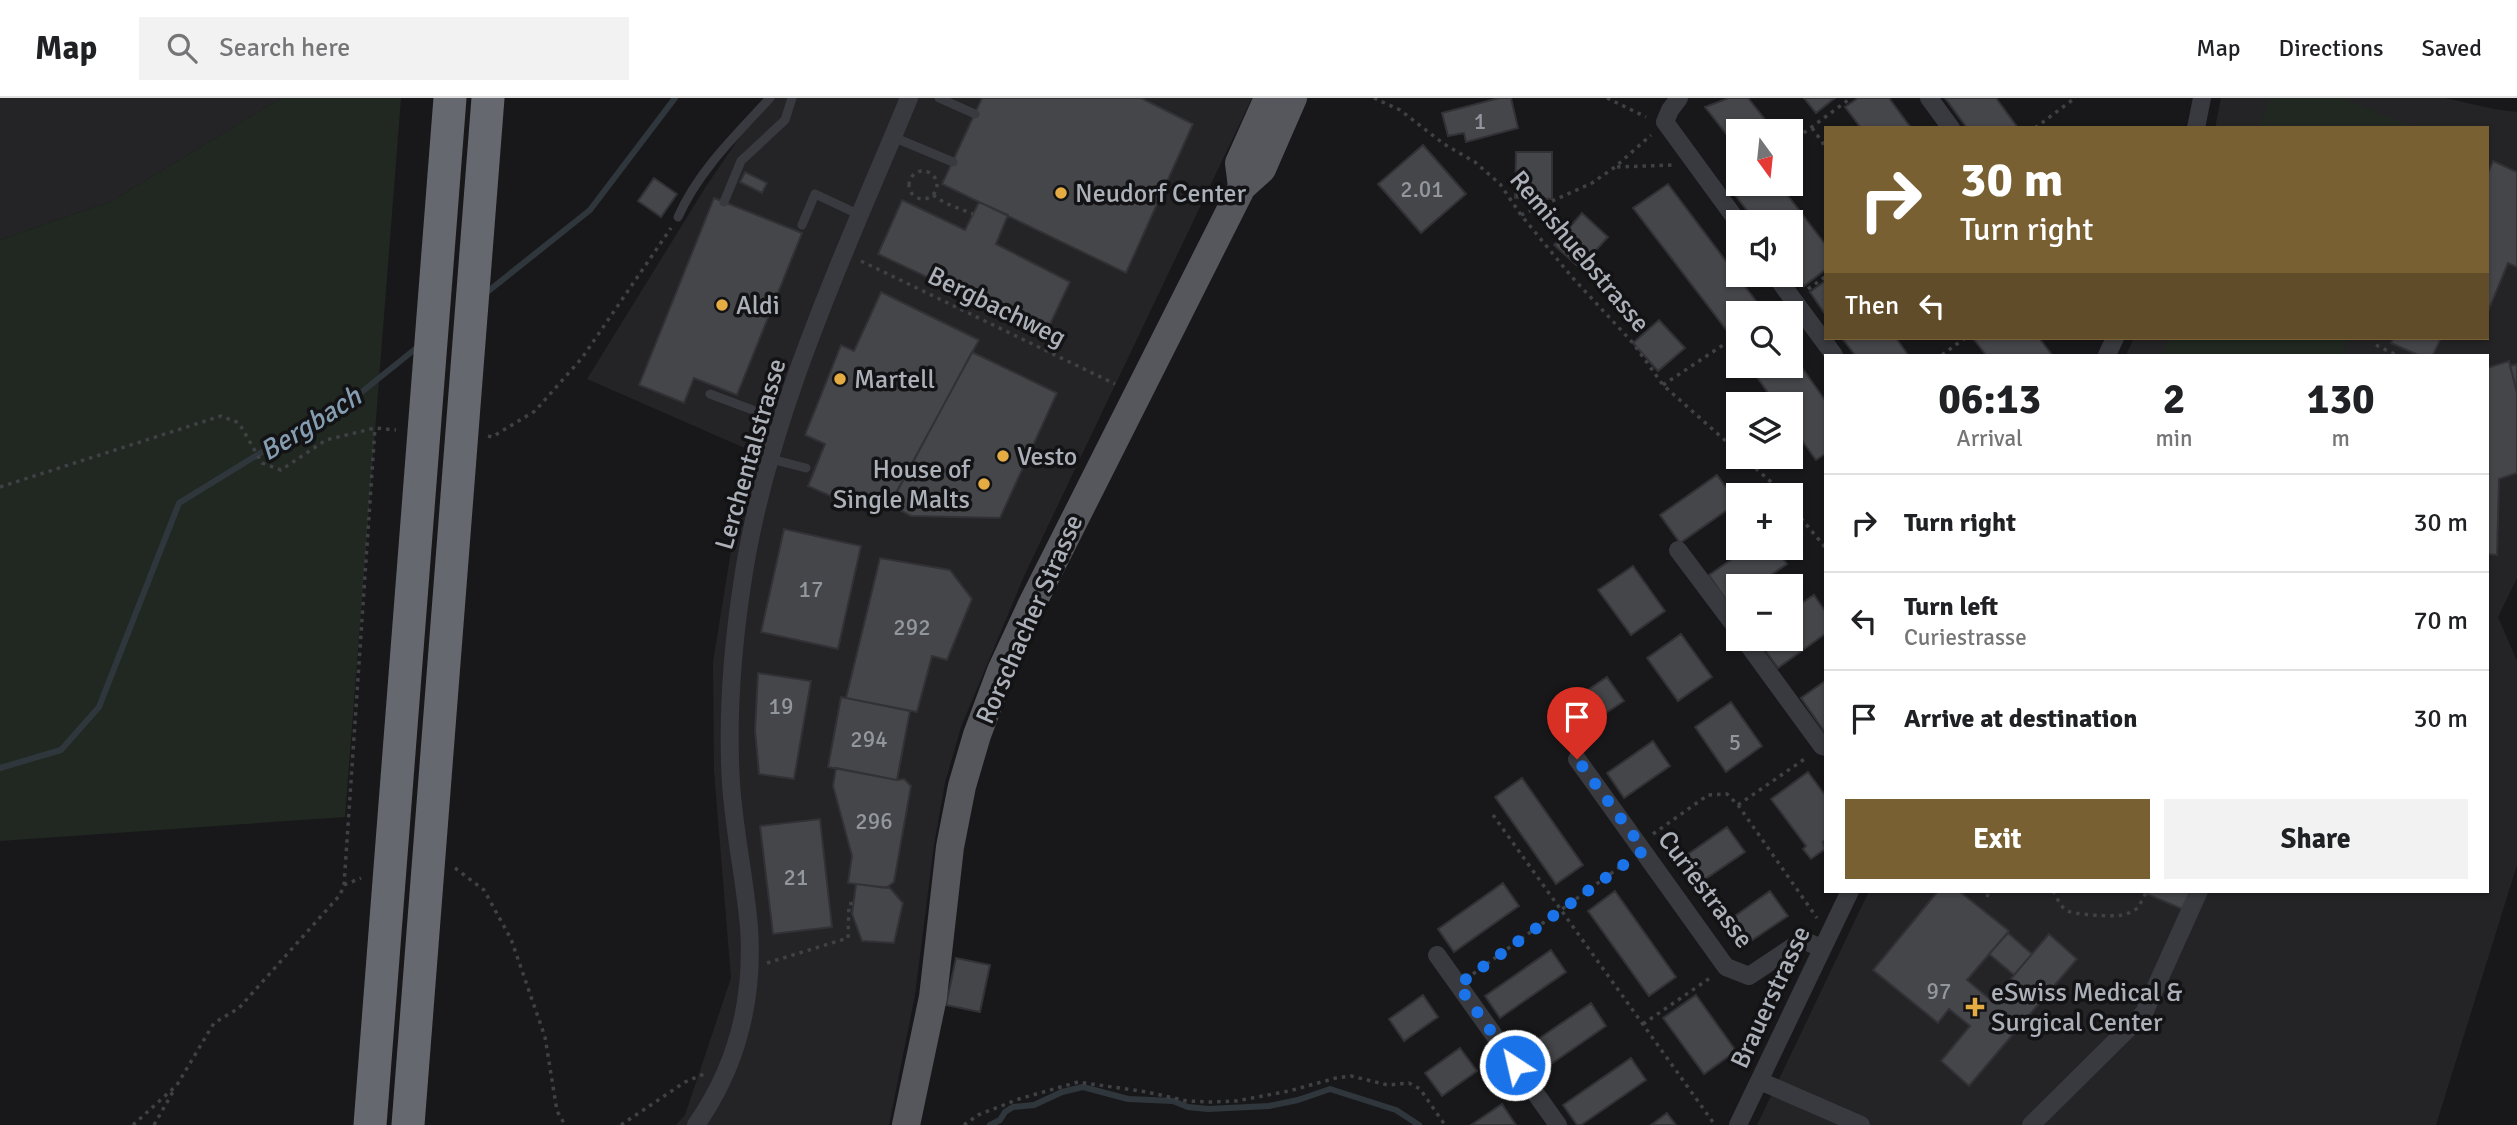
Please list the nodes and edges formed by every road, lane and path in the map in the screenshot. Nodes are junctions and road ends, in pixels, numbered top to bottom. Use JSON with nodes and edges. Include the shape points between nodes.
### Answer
{"nodes":[{"id":1,"x":450,"y":98,"type":"edge"},
{"id":2,"x":488,"y":98,"type":"edge"},
{"id":3,"x":770,"y":98,"type":"edge"},
{"id":4,"x":792,"y":98,"type":"edge"},
{"id":5,"x":909,"y":98,"type":"edge"},
{"id":6,"x":939,"y":98,"type":"edge"},
{"id":7,"x":1268,"y":98,"type":"edge"},
{"id":8,"x":1293,"y":98,"type":"edge"},
{"id":9,"x":1374,"y":98,"type":"edge"},
{"id":10,"x":1607,"y":98,"type":"edge"},
{"id":11,"x":1679,"y":98,"type":"edge"},
{"id":12,"x":1851,"y":98,"type":"edge"},
{"id":13,"x":1929,"y":98,"type":"edge"},
{"id":14,"x":2075,"y":98,"type":"edge"},
{"id":15,"x":2203,"y":98,"type":"edge"},
{"id":16,"x":975,"y":114,"type":"dead end"},
{"id":17,"x":1665,"y":122,"type":"junction"},
{"id":18,"x":1950,"y":126,"type":"edge"},
{"id":19,"x":2038,"y":126,"type":"edge"},
{"id":20,"x":2196,"y":126,"type":"edge"},
{"id":21,"x":1811,"y":128,"type":"junction"},
{"id":22,"x":1803,"y":134,"type":"edge"},
{"id":23,"x":893,"y":137,"type":"junction"},
{"id":24,"x":1824,"y":145,"type":"edge"},
{"id":25,"x":953,"y":162,"type":"dead end"},
{"id":26,"x":1695,"y":164,"type":"junction"},
{"id":27,"x":1615,"y":167,"type":"junction"},
{"id":28,"x":1242,"y":187,"type":"junction"},
{"id":29,"x":933,"y":195,"type":"junction"},
{"id":30,"x":724,"y":202,"type":"dead end"},
{"id":31,"x":1729,"y":210,"type":"edge"},
{"id":32,"x":973,"y":214,"type":"dead end"},
{"id":33,"x":860,"y":215,"type":"junction"},
{"id":34,"x":1521,"y":215,"type":"junction"},
{"id":35,"x":678,"y":217,"type":"dead end"},
{"id":36,"x":802,"y":225,"type":"dead end"},
{"id":37,"x":857,"y":259,"type":"dead end"},
{"id":38,"x":1784,"y":287,"type":"edge"},
{"id":39,"x":1961,"y":340,"type":"edge"},
{"id":40,"x":1726,"y":343,"type":"edge"},
{"id":41,"x":2375,"y":345,"type":"dead end"},
{"id":42,"x":1833,"y":354,"type":"edge"},
{"id":43,"x":1943,"y":354,"type":"edge"},
{"id":44,"x":2394,"y":354,"type":"edge"},
{"id":45,"x":1663,"y":385,"type":"junction"},
{"id":46,"x":1121,"y":386,"type":"dead end"},
{"id":47,"x":710,"y":394,"type":"dead end"},
{"id":48,"x":782,"y":421,"type":"junction"},
{"id":49,"x":375,"y":428,"type":"dead end"},
{"id":50,"x":1726,"y":441,"type":"edge"},
{"id":51,"x":771,"y":459,"type":"junction"},
{"id":52,"x":262,"y":463,"type":"dead end"},
{"id":53,"x":806,"y":468,"type":"dead end"},
{"id":54,"x":1755,"y":469,"type":"edge"},
{"id":55,"x":1770,"y":483,"type":"edge"},
{"id":56,"x":0,"y":487,"type":"edge"},
{"id":57,"x":1803,"y":521,"type":"edge"},
{"id":58,"x":1824,"y":546,"type":"edge"},
{"id":59,"x":1678,"y":550,"type":"dead end"},
{"id":60,"x":1726,"y":614,"type":"edge"},
{"id":61,"x":1753,"y":651,"type":"edge"},
{"id":62,"x":1824,"y":747,"type":"edge"},
{"id":63,"x":1577,"y":759,"type":"dead end"},
{"id":64,"x":1738,"y":805,"type":"junction"},
{"id":65,"x":1493,"y":815,"type":"dead end"},
{"id":66,"x":1641,"y":847,"type":"junction"},
{"id":67,"x":443,"y":863,"type":"dead end"},
{"id":68,"x":368,"y":874,"type":"dead end"},
{"id":69,"x":344,"y":885,"type":"junction"},
{"id":70,"x":1849,"y":893,"type":"edge"},
{"id":71,"x":1988,"y":893,"type":"edge"},
{"id":72,"x":2054,"y":893,"type":"edge"},
{"id":73,"x":2146,"y":893,"type":"dead end"},
{"id":74,"x":2198,"y":893,"type":"edge"},
{"id":75,"x":1987,"y":897,"type":"dead end"},
{"id":76,"x":853,"y":903,"type":"dead end"},
{"id":77,"x":1559,"y":910,"type":"junction"},
{"id":78,"x":1820,"y":922,"type":"dead end"},
{"id":79,"x":1821,"y":948,"type":"junction"},
{"id":80,"x":1437,"y":955,"type":"dead end"},
{"id":81,"x":759,"y":966,"type":"dead end"},
{"id":82,"x":1727,"y":967,"type":"junction"},
{"id":83,"x":1458,"y":985,"type":"junction"},
{"id":84,"x":1643,"y":1024,"type":"junction"},
{"id":85,"x":727,"y":1074,"type":"junction"},
{"id":86,"x":1760,"y":1081,"type":"junction"},
{"id":87,"x":177,"y":1085,"type":"junction"},
{"id":88,"x":133,"y":1125,"type":"edge"},
{"id":89,"x":153,"y":1125,"type":"edge"},
{"id":90,"x":370,"y":1125,"type":"edge"},
{"id":91,"x":408,"y":1125,"type":"edge"},
{"id":92,"x":565,"y":1125,"type":"edge"},
{"id":93,"x":621,"y":1125,"type":"edge"},
{"id":94,"x":696,"y":1125,"type":"edge"},
{"id":95,"x":906,"y":1125,"type":"edge"},
{"id":96,"x":964,"y":1125,"type":"edge"},
{"id":97,"x":1446,"y":1125,"type":"edge"},
{"id":98,"x":1558,"y":1125,"type":"edge"},
{"id":99,"x":1715,"y":1125,"type":"edge"},
{"id":100,"x":1738,"y":1125,"type":"edge"},
{"id":101,"x":1861,"y":1125,"type":"edge"},
{"id":102,"x":2031,"y":1125,"type":"edge"}],
"edges":[{"from":1,"to":90,"type":"highway","bridge":true},
{"from":2,"to":91,"type":"highway","bridge":true},
{"from":3,"to":35,"type":"lane","via":[[710,164]]},
{"from":4,"to":30,"type":"lane","via":[[785,120],[741,162]]},
{"from":5,"to":23,"type":"street","name":"Lerchentalstrasse"},
{"from":6,"to":16,"type":"lane"},
{"from":7,"to":28,"type":"main road","name":"Rorschacher Strasse","via":[[1240,163]]},
{"from":8,"to":28,"type":"main road","name":"Rorschacher Strasse","via":[[1262,169]]},
{"from":9,"to":34,"type":"path","name":"Remishuebstrasse","via":[[1475,162],[1500,184]]},
{"from":10,"to":17,"type":"path"},
{"from":11,"to":17,"type":"street"},
{"from":12,"to":21,"type":"path"},
{"from":13,"to":18,"type":"street"},
{"from":14,"to":19,"type":"path"},
{"from":15,"to":20,"type":"street"},
{"from":17,"to":26,"type":"street"},
{"from":17,"to":27,"type":"path"},
{"from":21,"to":22,"type":"path"},
{"from":21,"to":24,"type":"path"},
{"from":23,"to":25,"type":"lane"},
{"from":23,"to":33,"type":"street","name":"Lerchentalstrasse"},
{"from":26,"to":27,"type":"path"},
{"from":26,"to":31,"type":"street"},
{"from":27,"to":34,"type":"path","via":[[1592,183]]},
{"from":28,"to":95,"type":"main road","name":"Rorschacher Strasse","via":[[1032,604],[977,735],[950,847],[933,997]]},
{"from":29,"to":29,"type":"path","via":[[934,176],[926,171],[914,175],[909,183],[915,196]]},
{"from":29,"to":32,"type":"path"},
{"from":33,"to":36,"type":"lane","via":[[815,194]]},
{"from":33,"to":48,"type":"street","name":"Lerchentalstrasse"},
{"from":34,"to":45,"type":"path","name":"Remishuebstrasse","via":[[1633,343]]},
{"from":37,"to":46,"type":"path","name":"Bergbachweg"},
{"from":38,"to":42,"type":"street"},
{"from":39,"to":43,"type":"path"},
{"from":40,"to":45,"type":"path"},
{"from":41,"to":44,"type":"path"},
{"from":45,"to":50,"type":"path","name":"Remishuebstrasse"},
{"from":47,"to":48,"type":"lane"},
{"from":48,"to":51,"type":"street","name":"Lerchentalstrasse"},
{"from":49,"to":69,"type":"path"},
{"from":51,"to":53,"type":"lane"},
{"from":51,"to":85,"type":"street","name":"Lerchentalstrasse","via":[[742,583],[730,695],[734,823],[749,929],[743,1038]]},
{"from":52,"to":56,"type":"path","via":[[239,423],[221,416]]},
{"from":54,"to":55,"type":"path"},
{"from":57,"to":58,"type":"path"},
{"from":59,"to":60,"type":"street"},
{"from":61,"to":62,"type":"street"},
{"from":62,"to":64,"type":"path"},
{"from":63,"to":66,"type":"street","name":"Curiestrasse"},
{"from":64,"to":66,"type":"path","via":[[1727,794],[1708,795]]},
{"from":64,"to":78,"type":"path"},
{"from":65,"to":77,"type":"path"},
{"from":66,"to":77,"type":"path"},
{"from":66,"to":82,"type":"street","name":"Curiestrasse"},
{"from":67,"to":92,"type":"path","via":[[484,890],[511,939],[545,1037],[557,1111]]},
{"from":68,"to":69,"type":"path"},
{"from":69,"to":87,"type":"path","via":[[239,1008],[214,1023]]},
{"from":70,"to":79,"type":"street","name":"Brauerstrasse"},
{"from":71,"to":75,"type":"path"},
{"from":72,"to":73,"type":"path","via":[[2073,914],[2121,916],[2138,908]]},
{"from":74,"to":102,"type":"street","via":[[2144,1013]]},
{"from":76,"to":81,"type":"path","via":[[849,904],[848,938]]},
{"from":77,"to":83,"type":"path"},
{"from":77,"to":84,"type":"path"},
{"from":79,"to":82,"type":"street","name":"Curiestrasse","via":[[1802,940],[1749,976]]},
{"from":79,"to":86,"type":"street","name":"Brauerstrasse"},
{"from":80,"to":83,"type":"street"},
{"from":82,"to":84,"type":"path"},
{"from":83,"to":98,"type":"street"},
{"from":84,"to":99,"type":"path"},
{"from":85,"to":93,"type":"path","via":[[700,1074]]},
{"from":85,"to":94,"type":"street","name":"Lerchentalstrasse"},
{"from":86,"to":100,"type":"street","name":"Brauerstrasse"},
{"from":86,"to":101,"type":"street"},
{"from":87,"to":88,"type":"path"},
{"from":87,"to":89,"type":"path"},
{"from":96,"to":97,"type":"path","via":[[998,1107],[1078,1082],[1210,1102],[1236,1101],[1351,1076],[1388,1084],[1409,1083],[1420,1089]]}]}
